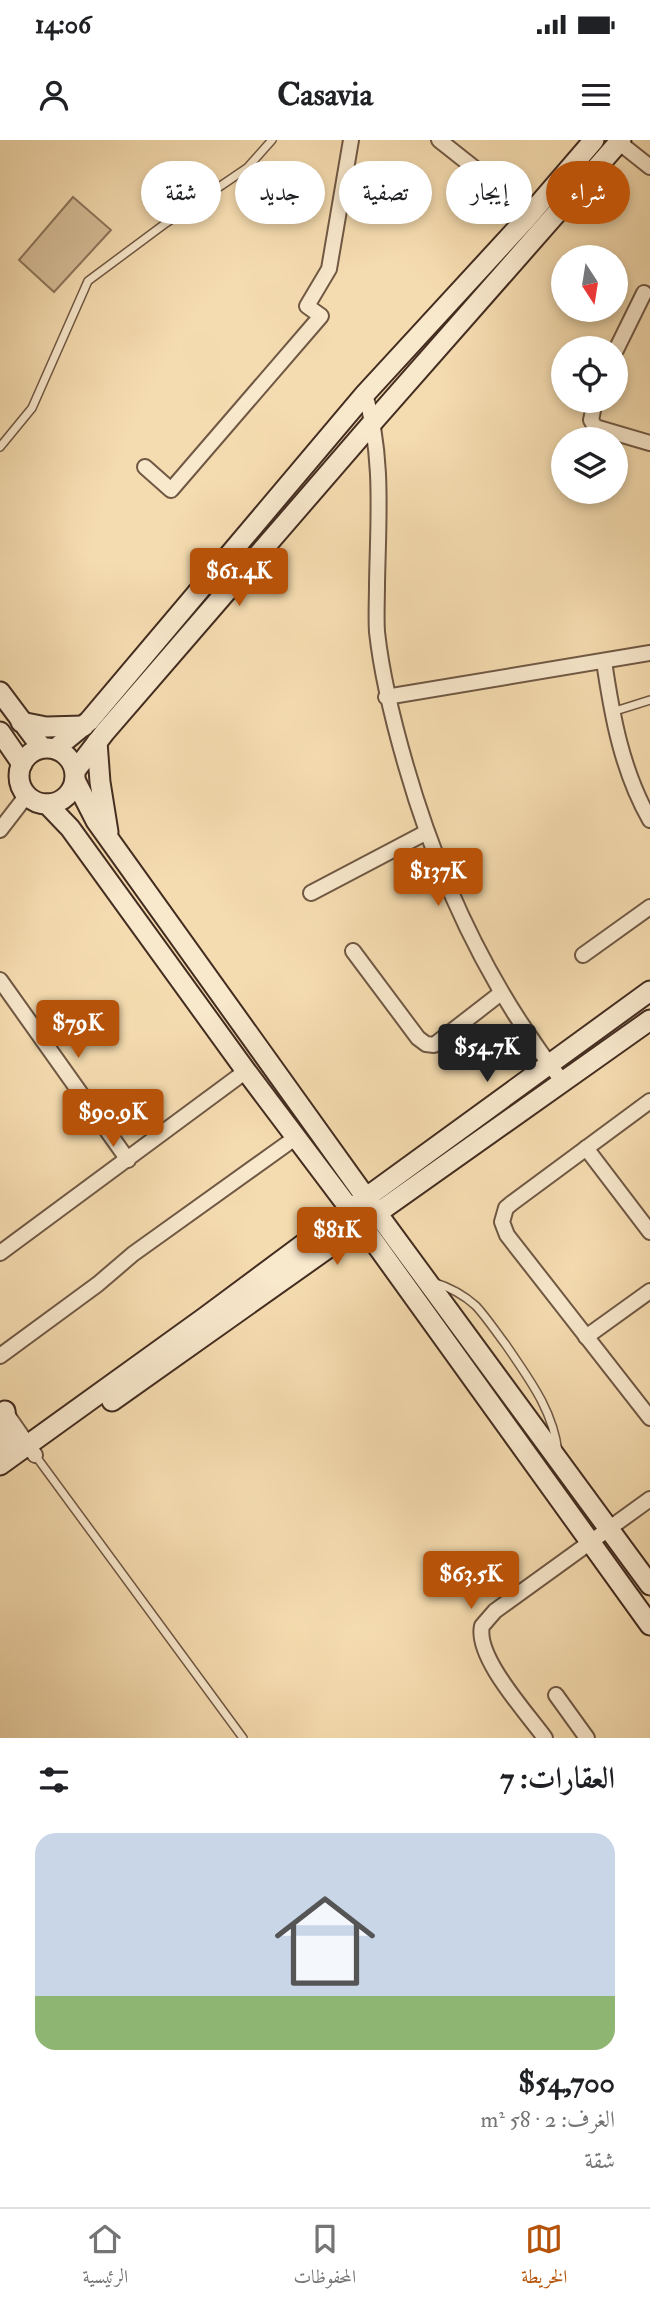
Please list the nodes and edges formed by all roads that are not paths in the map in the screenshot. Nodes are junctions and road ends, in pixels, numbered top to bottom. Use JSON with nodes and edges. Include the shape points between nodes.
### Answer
{"nodes":[{"id":1,"x":272,"y":140,"type":"edge"},
{"id":2,"x":351,"y":140,"type":"edge"},
{"id":3,"x":439,"y":140,"type":"edge"},
{"id":4,"x":594,"y":140,"type":"edge"},
{"id":5,"x":619,"y":141,"type":"edge"},
{"id":6,"x":465,"y":161,"type":"edge"},
{"id":7,"x":650,"y":167,"type":"edge"},
{"id":8,"x":644,"y":293,"type":"dead end"},
{"id":9,"x":623,"y":336,"type":"edge"},
{"id":10,"x":365,"y":394,"type":"junction"},
{"id":11,"x":592,"y":413,"type":"edge"},
{"id":12,"x":373,"y":422,"type":"junction"},
{"id":13,"x":650,"y":443,"type":"edge"},
{"id":14,"x":0,"y":447,"type":"edge"},
{"id":15,"x":145,"y":467,"type":"dead end"},
{"id":16,"x":650,"y":653,"type":"edge"},
{"id":17,"x":604,"y":661,"type":"junction"},
{"id":18,"x":0,"y":692,"type":"edge"},
{"id":19,"x":386,"y":697,"type":"junction"},
{"id":20,"x":650,"y":700,"type":"edge"},
{"id":21,"x":611,"y":712,"type":"junction"},
{"id":22,"x":21,"y":722,"type":"junction"},
{"id":23,"x":83,"y":726,"type":"junction"},
{"id":24,"x":0,"y":732,"type":"edge"},
{"id":25,"x":97,"y":742,"type":"junction"},
{"id":26,"x":49,"y":748,"type":"junction"},
{"id":27,"x":22,"y":764,"type":"junction"},
{"id":28,"x":75,"y":776,"type":"junction"},
{"id":29,"x":27,"y":795,"type":"junction"},
{"id":30,"x":47,"y":804,"type":"junction"},
{"id":31,"x":650,"y":820,"type":"edge"},
{"id":32,"x":0,"y":830,"type":"edge"},
{"id":33,"x":426,"y":832,"type":"junction"},
{"id":34,"x":110,"y":840,"type":"junction"},
{"id":35,"x":311,"y":893,"type":"dead end"},
{"id":36,"x":650,"y":907,"type":"edge"},
{"id":37,"x":354,"y":951,"type":"dead end"},
{"id":38,"x":583,"y":955,"type":"dead end"},
{"id":39,"x":0,"y":980,"type":"edge"},
{"id":40,"x":650,"y":991,"type":"edge"},
{"id":41,"x":501,"y":993,"type":"junction"},
{"id":42,"x":650,"y":1020,"type":"edge"},
{"id":43,"x":549,"y":1064,"type":"junction"},
{"id":44,"x":246,"y":1071,"type":"junction"},
{"id":45,"x":563,"y":1083,"type":"junction"},
{"id":46,"x":650,"y":1101,"type":"edge"},
{"id":47,"x":295,"y":1139,"type":"junction"},
{"id":48,"x":586,"y":1148,"type":"junction"},
{"id":49,"x":128,"y":1160,"type":"junction"},
{"id":50,"x":364,"y":1211,"type":"junction"},
{"id":51,"x":650,"y":1232,"type":"edge"},
{"id":52,"x":0,"y":1253,"type":"edge"},
{"id":53,"x":650,"y":1291,"type":"edge"},
{"id":54,"x":586,"y":1337,"type":"junction"},
{"id":55,"x":0,"y":1356,"type":"edge"},
{"id":56,"x":2,"y":1407,"type":"edge"},
{"id":57,"x":650,"y":1418,"type":"edge"},
{"id":58,"x":31,"y":1450,"type":"junction"},
{"id":59,"x":3,"y":1463,"type":"edge"},
{"id":60,"x":0,"y":1481,"type":"edge"},
{"id":61,"x":650,"y":1499,"type":"edge"},
{"id":62,"x":608,"y":1529,"type":"junction"},
{"id":63,"x":590,"y":1542,"type":"junction"},
{"id":64,"x":650,"y":1585,"type":"edge"},
{"id":65,"x":650,"y":1625,"type":"edge"},
{"id":66,"x":556,"y":1695,"type":"dead end"},
{"id":67,"x":243,"y":1738,"type":"edge"},
{"id":68,"x":545,"y":1738,"type":"edge"},
{"id":69,"x":587,"y":1738,"type":"edge"}],
"edges":[{"from":1,"to":14,"type":"lane","via":[[247,168],[88,281],[32,408]]},
{"from":2,"to":15,"type":"street","via":[[329,269],[307,306],[321,316],[171,490]]},
{"from":3,"to":6,"type":"street"},
{"from":4,"to":10,"type":"main road"},
{"from":5,"to":7,"type":"street"},
{"from":5,"to":12,"type":"main road"},
{"from":8,"to":9,"type":"street"},
{"from":10,"to":12,"type":"street"},
{"from":10,"to":23,"type":"main road"},
{"from":11,"to":13,"type":"street","via":[[595,427]]},
{"from":12,"to":19,"type":"street","via":[[378,470],[377,629]]},
{"from":12,"to":25,"type":"main road"},
{"from":16,"to":17,"type":"street"},
{"from":17,"to":19,"type":"street"},
{"from":17,"to":21,"type":"street"},
{"from":18,"to":22,"type":"main road"},
{"from":19,"to":33,"type":"street"},
{"from":20,"to":21,"type":"lane"},
{"from":21,"to":31,"type":"street","via":[[622,754]]},
{"from":22,"to":23,"type":"main road","via":[[58,728]]},
{"from":22,"to":26,"type":"main road"},
{"from":23,"to":26,"type":"main road"},
{"from":24,"to":27,"type":"main road"},
{"from":25,"to":28,"type":"main road"},
{"from":25,"to":34,"type":"main road"},
{"from":26,"to":27,"type":"main road","via":[[30,754]]},
{"from":26,"to":28,"type":"main road","via":[[68,757]]},
{"from":27,"to":29,"type":"main road","via":[[20,780]]},
{"from":28,"to":30,"type":"main road","via":[[68,794]]},
{"from":28,"to":34,"type":"main road","via":[[88,808]]},
{"from":29,"to":30,"type":"main road"},
{"from":29,"to":32,"type":"street"},
{"from":30,"to":44,"type":"main road","via":[[70,828]]},
{"from":33,"to":35,"type":"street"},
{"from":33,"to":41,"type":"street","via":[[462,920]]},
{"from":34,"to":50,"type":"main road"},
{"from":36,"to":38,"type":"street"},
{"from":37,"to":41,"type":"street","via":[[415,1034],[429,1045]]},
{"from":39,"to":49,"type":"street"},
{"from":40,"to":43,"type":"main road"},
{"from":41,"to":43,"type":"street"},
{"from":42,"to":45,"type":"main road"},
{"from":43,"to":45,"type":"street"},
{"from":43,"to":50,"type":"main road"},
{"from":44,"to":47,"type":"main road"},
{"from":44,"to":49,"type":"street"},
{"from":45,"to":50,"type":"main road"},
{"from":46,"to":48,"type":"street"},
{"from":47,"to":50,"type":"main road"},
{"from":47,"to":55,"type":"street"},
{"from":48,"to":51,"type":"street"},
{"from":48,"to":54,"type":"street","via":[[506,1208],[502,1222],[507,1235]]},
{"from":49,"to":52,"type":"street"},
{"from":50,"to":58,"type":"main road"},
{"from":50,"to":62,"type":"main road","via":[[426,1280]]},
{"from":50,"to":63,"type":"main road"},
{"from":53,"to":54,"type":"street"},
{"from":54,"to":57,"type":"street"},
{"from":56,"to":58,"type":"street"},
{"from":56,"to":59,"type":"main road","via":[[9,1440]]},
{"from":58,"to":59,"type":"main road"},
{"from":58,"to":60,"type":"main road"},
{"from":58,"to":67,"type":"lane"},
{"from":61,"to":62,"type":"street"},
{"from":62,"to":63,"type":"street"},
{"from":62,"to":64,"type":"main road"},
{"from":63,"to":65,"type":"main road"},
{"from":63,"to":68,"type":"street","via":[[495,1611],[481,1630],[491,1665]]},
{"from":66,"to":69,"type":"street"}]}
